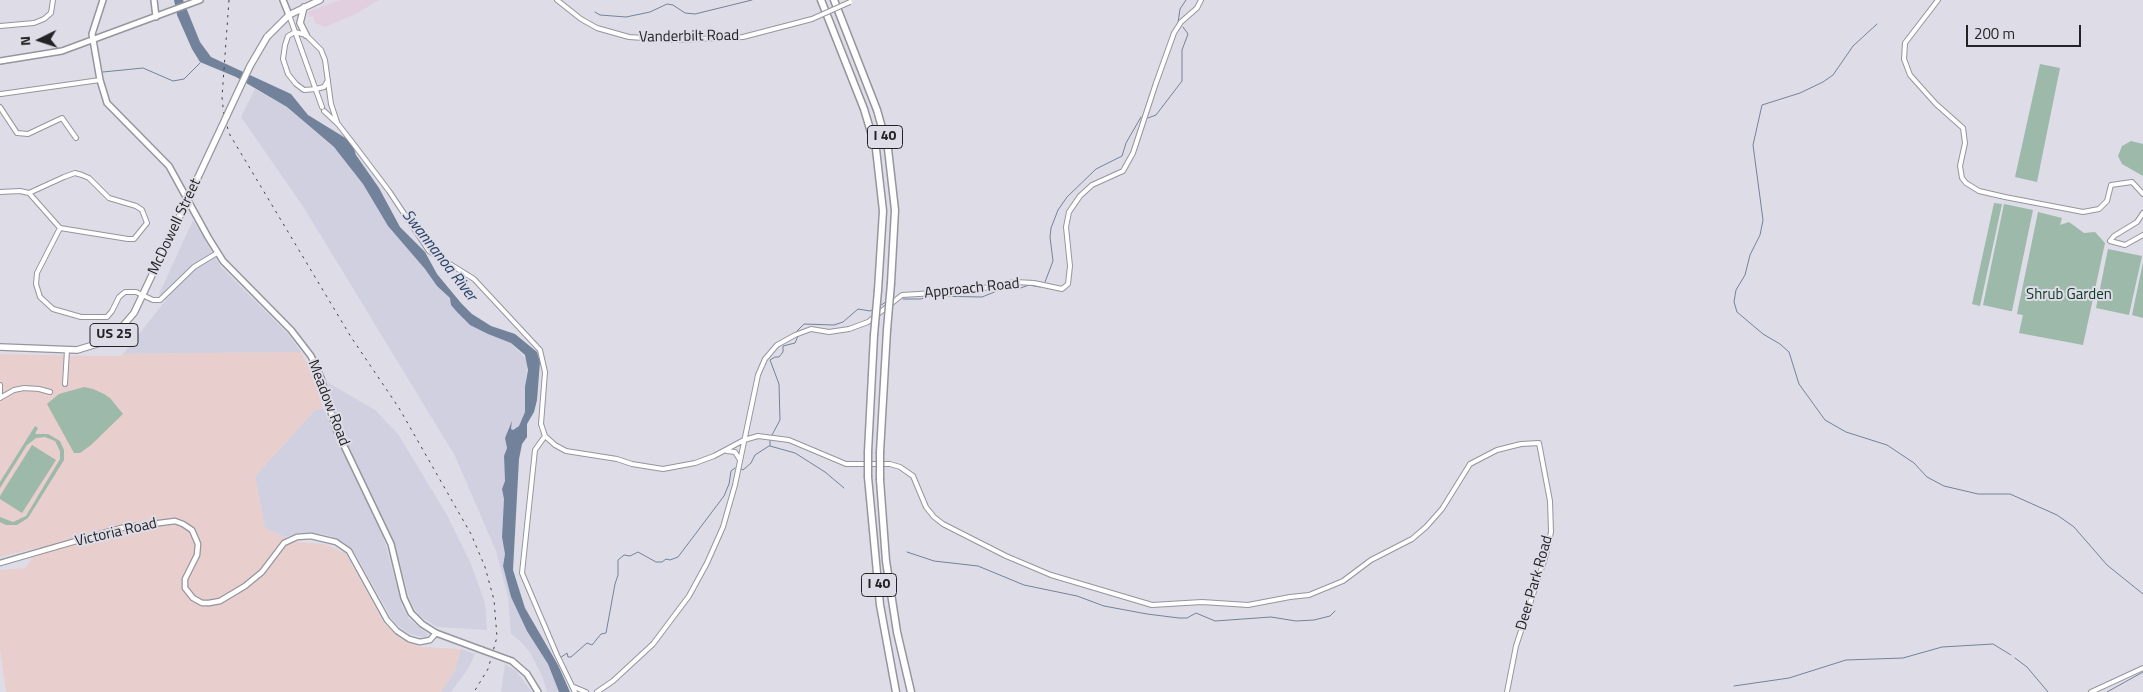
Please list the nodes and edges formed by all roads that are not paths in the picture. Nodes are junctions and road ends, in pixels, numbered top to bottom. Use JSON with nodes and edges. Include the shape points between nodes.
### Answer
{"nodes":[{"id":1,"x":52,"y":0,"type":"edge"},
{"id":2,"x":103,"y":0,"type":"edge"},
{"id":3,"x":154,"y":0,"type":"edge"},
{"id":4,"x":198,"y":0,"type":"edge"},
{"id":5,"x":283,"y":0,"type":"edge"},
{"id":6,"x":320,"y":0,"type":"edge"},
{"id":7,"x":557,"y":0,"type":"edge"},
{"id":8,"x":820,"y":0,"type":"edge"},
{"id":9,"x":834,"y":0,"type":"edge"},
{"id":10,"x":1201,"y":0,"type":"edge"},
{"id":11,"x":1938,"y":0,"type":"edge"},
{"id":12,"x":852,"y":1,"type":"edge"},
{"id":13,"x":304,"y":7,"type":"junction"},
{"id":14,"x":289,"y":15,"type":"junction"},
{"id":15,"x":156,"y":17,"type":"junction"},
{"id":16,"x":0,"y":26,"type":"edge"},
{"id":17,"x":295,"y":32,"type":"junction"},
{"id":18,"x":306,"y":36,"type":"junction"},
{"id":19,"x":93,"y":41,"type":"junction"},
{"id":20,"x":0,"y":61,"type":"edge"},
{"id":21,"x":100,"y":80,"type":"junction"},
{"id":22,"x":328,"y":80,"type":"junction"},
{"id":23,"x":316,"y":89,"type":"junction"},
{"id":24,"x":1,"y":94,"type":"edge"},
{"id":25,"x":0,"y":107,"type":"edge"},
{"id":26,"x":338,"y":124,"type":"junction"},
{"id":27,"x":76,"y":138,"type":"dead end"},
{"id":28,"x":0,"y":192,"type":"edge"},
{"id":29,"x":29,"y":193,"type":"junction"},
{"id":30,"x":2143,"y":194,"type":"edge"},
{"id":31,"x":2143,"y":213,"type":"edge"},
{"id":32,"x":60,"y":228,"type":"junction"},
{"id":33,"x":2143,"y":235,"type":"edge"},
{"id":34,"x":217,"y":253,"type":"junction"},
{"id":35,"x":143,"y":296,"type":"junction"},
{"id":36,"x":0,"y":347,"type":"edge"},
{"id":37,"x":66,"y":350,"type":"junction"},
{"id":38,"x":65,"y":384,"type":"dead end"},
{"id":39,"x":0,"y":385,"type":"edge"},
{"id":40,"x":50,"y":392,"type":"dead end"},
{"id":41,"x":0,"y":397,"type":"edge"},
{"id":42,"x":545,"y":436,"type":"junction"},
{"id":43,"x":744,"y":440,"type":"junction"},
{"id":44,"x":727,"y":451,"type":"junction"},
{"id":45,"x":740,"y":460,"type":"junction"},
{"id":46,"x":0,"y":563,"type":"edge"},
{"id":47,"x":436,"y":633,"type":"junction"},
{"id":48,"x":2143,"y":668,"type":"edge"},
{"id":49,"x":573,"y":686,"type":"junction"},
{"id":50,"x":538,"y":692,"type":"edge"},
{"id":51,"x":575,"y":692,"type":"edge"},
{"id":52,"x":586,"y":692,"type":"edge"},
{"id":53,"x":597,"y":692,"type":"edge"},
{"id":54,"x":896,"y":692,"type":"edge"},
{"id":55,"x":910,"y":692,"type":"edge"},
{"id":56,"x":1507,"y":692,"type":"edge"},
{"id":57,"x":2091,"y":692,"type":"edge"}],
"edges":[{"from":1,"to":16,"type":"street","via":[[51,13],[44,19]]},
{"from":2,"to":19,"type":"main road","via":[[92,34]]},
{"from":3,"to":15,"type":"main road"},
{"from":4,"to":15,"type":"main road"},
{"from":5,"to":14,"type":"main road"},
{"from":6,"to":13,"type":"main road","number":"US 25"},
{"from":7,"to":12,"type":"street","name":"Vanderbilt Road","bridge":true,"via":[[597,28],[629,37],[681,40],[742,37],[812,19]]},
{"from":8,"to":54,"type":"highway","number":"I 40","bridge":true,"via":[[864,109],[876,149],[883,211],[868,477],[880,605]]},
{"from":9,"to":55,"type":"highway","number":"I 40","bridge":true,"via":[[877,110],[888,149],[895,210],[880,480],[886,561]]},
{"from":10,"to":43,"type":"street","name":"Approach Road","via":[[1174,33],[1134,153],[1123,171],[1092,185],[1069,212],[1066,227],[1070,266],[1068,284],[1062,289],[1015,282],[968,291],[902,295],[868,322],[849,329],[829,332],[812,329],[795,335],[777,345],[765,359],[758,375]]},
{"from":11,"to":30,"type":"street","via":[[1905,43],[1904,58],[1910,75],[1964,128],[1965,144],[1960,166],[1966,183],[1979,191],[2083,212],[2093,211],[2107,201],[2111,185],[2132,182]]},
{"from":13,"to":14,"type":"main road","number":"US 25"},
{"from":13,"to":18,"type":"main road","via":[[300,23]]},
{"from":14,"to":17,"type":"street"},
{"from":14,"to":35,"type":"main road","name":"McDowell Street","number":"US 25","bridge":true,"via":[[267,37],[253,59]]},
{"from":15,"to":19,"type":"main road"},
{"from":17,"to":18,"type":"street"},
{"from":17,"to":23,"type":"street"},
{"from":17,"to":23,"type":"street","via":[[288,36],[285,45],[284,60],[288,74],[304,90]]},
{"from":18,"to":22,"type":"street","via":[[321,50]]},
{"from":19,"to":20,"type":"main road","via":[[49,54]]},
{"from":19,"to":21,"type":"main road","name":"Meadow Road"},
{"from":21,"to":24,"type":"street"},
{"from":21,"to":34,"type":"main road","name":"Meadow Road","via":[[110,107],[174,173]]},
{"from":22,"to":23,"type":"street"},
{"from":22,"to":26,"type":"street"},
{"from":23,"to":26,"type":"street","via":[[323,109]]},
{"from":25,"to":27,"type":"street","via":[[16,133],[28,134],[62,118]]},
{"from":26,"to":42,"type":"street","via":[[429,251],[474,278],[540,350],[545,372],[541,424]]},
{"from":28,"to":29,"type":"street"},
{"from":29,"to":32,"type":"street"},
{"from":29,"to":32,"type":"street","via":[[74,173],[82,175],[109,198],[142,210],[147,223],[134,239]]},
{"from":31,"to":33,"type":"street","via":[[2137,222],[2110,241],[2125,245]]},
{"from":32,"to":35,"type":"street","via":[[37,273],[36,284],[40,297],[53,309],[81,317],[101,318],[111,313],[123,292]]},
{"from":34,"to":35,"type":"street","via":[[194,267],[160,300]]},
{"from":34,"to":47,"type":"main road","name":"Meadow Road","via":[[291,330],[310,356],[321,378],[336,429],[391,544],[406,603],[419,622]]},
{"from":35,"to":37,"type":"main road","name":"McDowell Street","number":"US 25","via":[[115,335],[92,346]]},
{"from":36,"to":37,"type":"main road","name":"McDowell Street","number":"US 25"},
{"from":37,"to":38,"type":"street"},
{"from":39,"to":41,"type":"street"},
{"from":40,"to":41,"type":"street","via":[[24,388]]},
{"from":42,"to":44,"type":"street","via":[[566,451],[663,469]]},
{"from":42,"to":49,"type":"street","via":[[535,450],[522,573]]},
{"from":43,"to":44,"type":"street"},
{"from":43,"to":45,"type":"street","name":"Approach Road"},
{"from":43,"to":56,"type":"street","name":"Deer Park Road","via":[[758,436],[789,440],[846,464],[900,467],[913,476],[934,518],[1006,556],[1051,575],[1152,604],[1202,602],[1227,605],[1309,596],[1343,581],[1371,560],[1412,540],[1442,509],[1470,464],[1497,450],[1539,443],[1550,501],[1551,532],[1516,646]]},
{"from":44,"to":45,"type":"street","via":[[735,452]]},
{"from":45,"to":53,"type":"street","name":"Approach Road","via":[[723,527],[688,596],[653,644]]},
{"from":46,"to":47,"type":"street","name":"Victoria Road","via":[[121,528],[175,521],[192,530],[198,544],[185,588],[193,598],[209,603],[220,601],[245,586],[291,539],[304,536],[320,538],[336,542],[350,553],[383,614],[397,631],[420,642],[430,640]]},
{"from":47,"to":50,"type":"main road","name":"Meadow Road","bridge":true,"via":[[512,661],[527,674]]},
{"from":48,"to":57,"type":"street"},
{"from":49,"to":51,"type":"street"},
{"from":49,"to":52,"type":"street"}]}
